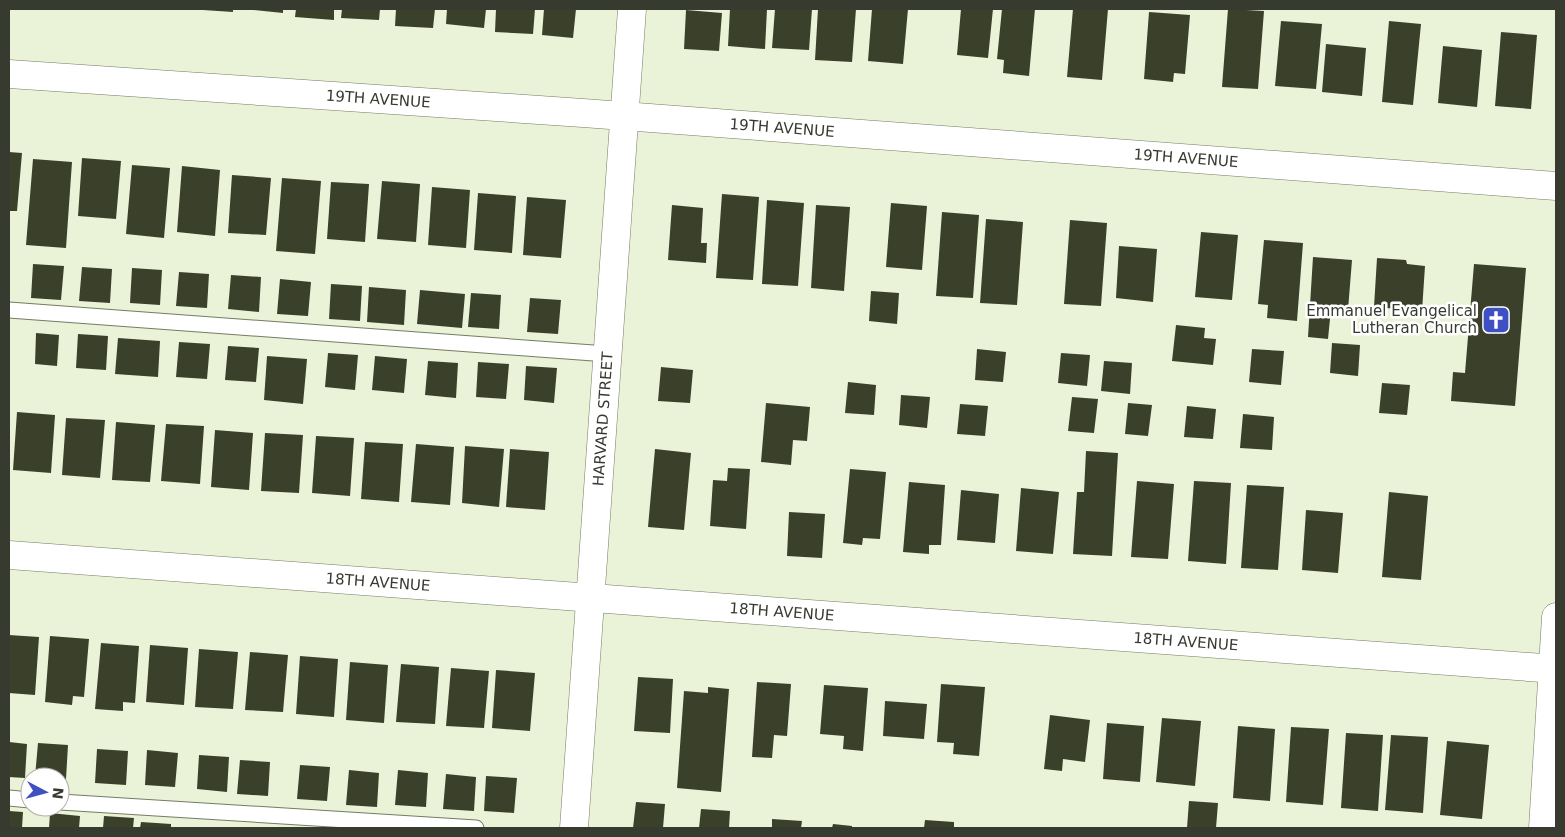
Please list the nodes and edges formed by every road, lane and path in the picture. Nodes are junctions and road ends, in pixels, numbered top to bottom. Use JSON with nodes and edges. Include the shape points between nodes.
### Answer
{"nodes":[{"id":1,"x":632,"y":9,"type":"edge"},
{"id":2,"x":9,"y":74,"type":"edge"},
{"id":3,"x":624,"y":116,"type":"junction"},
{"id":4,"x":1556,"y":186,"type":"edge"},
{"id":5,"x":9,"y":310,"type":"edge"},
{"id":6,"x":607,"y":354,"type":"junction"},
{"id":7,"x":9,"y":555,"type":"edge"},
{"id":8,"x":590,"y":597,"type":"junction"},
{"id":9,"x":1556,"y":617,"type":"edge"},
{"id":10,"x":1555,"y":669,"type":"edge"},
{"id":11,"x":70,"y":803,"type":"edge"},
{"id":12,"x":476,"y":828,"type":"edge"},
{"id":13,"x":574,"y":828,"type":"edge"},
{"id":14,"x":1543,"y":828,"type":"edge"}],
"edges":[{"from":1,"to":3,"type":"street","name":"HARVARD STREET"},
{"from":2,"to":3,"type":"street","name":"19TH AVENUE"},
{"from":3,"to":4,"type":"street","name":"19TH AVENUE"},
{"from":3,"to":6,"type":"street","name":"HARVARD STREET"},
{"from":5,"to":6,"type":"lane"},
{"from":6,"to":8,"type":"street","name":"HARVARD STREET"},
{"from":7,"to":8,"type":"street","name":"18TH AVENUE"},
{"from":8,"to":10,"type":"street","name":"18TH AVENUE"},
{"from":8,"to":13,"type":"street","name":"HARVARD STREET"},
{"from":9,"to":10,"type":"street"},
{"from":10,"to":14,"type":"street"},
{"from":11,"to":12,"type":"lane"}]}
